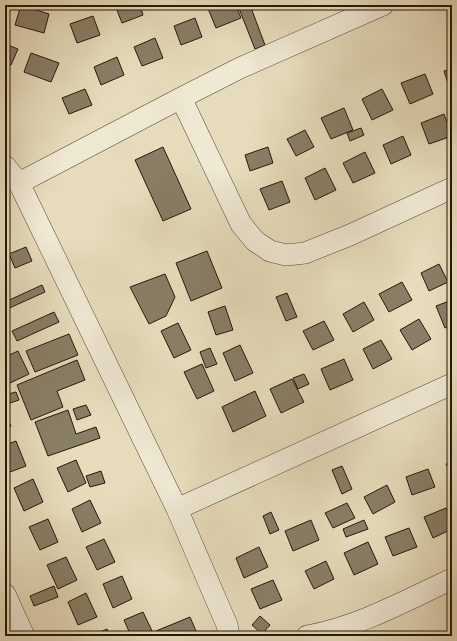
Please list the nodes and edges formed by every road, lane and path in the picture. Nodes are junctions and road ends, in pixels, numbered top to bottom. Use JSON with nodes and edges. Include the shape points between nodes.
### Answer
{"nodes":[{"id":1,"x":383,"y":5,"type":"edge"},
{"id":2,"x":181,"y":98,"type":"junction"},
{"id":3,"x":5,"y":166,"type":"edge"},
{"id":4,"x":19,"y":183,"type":"junction"},
{"id":5,"x":452,"y":188,"type":"edge"},
{"id":6,"x":452,"y":384,"type":"edge"},
{"id":7,"x":177,"y":509,"type":"junction"},
{"id":8,"x":452,"y":579,"type":"edge"},
{"id":9,"x":6,"y":599,"type":"edge"},
{"id":10,"x":24,"y":636,"type":"edge"},
{"id":11,"x":229,"y":636,"type":"edge"},
{"id":12,"x":307,"y":636,"type":"edge"}],
"edges":[{"from":1,"to":2,"type":"street","via":[[240,68]]},
{"from":2,"to":4,"type":"street"},
{"from":2,"to":5,"type":"street","via":[[241,224],[255,241],[270,251],[286,255],[305,253]]},
{"from":3,"to":4,"type":"street"},
{"from":4,"to":7,"type":"street"},
{"from":6,"to":7,"type":"street"},
{"from":7,"to":11,"type":"street","via":[[227,625]]},
{"from":8,"to":12,"type":"street","via":[[385,611],[345,626]]},
{"from":9,"to":10,"type":"street"}]}
